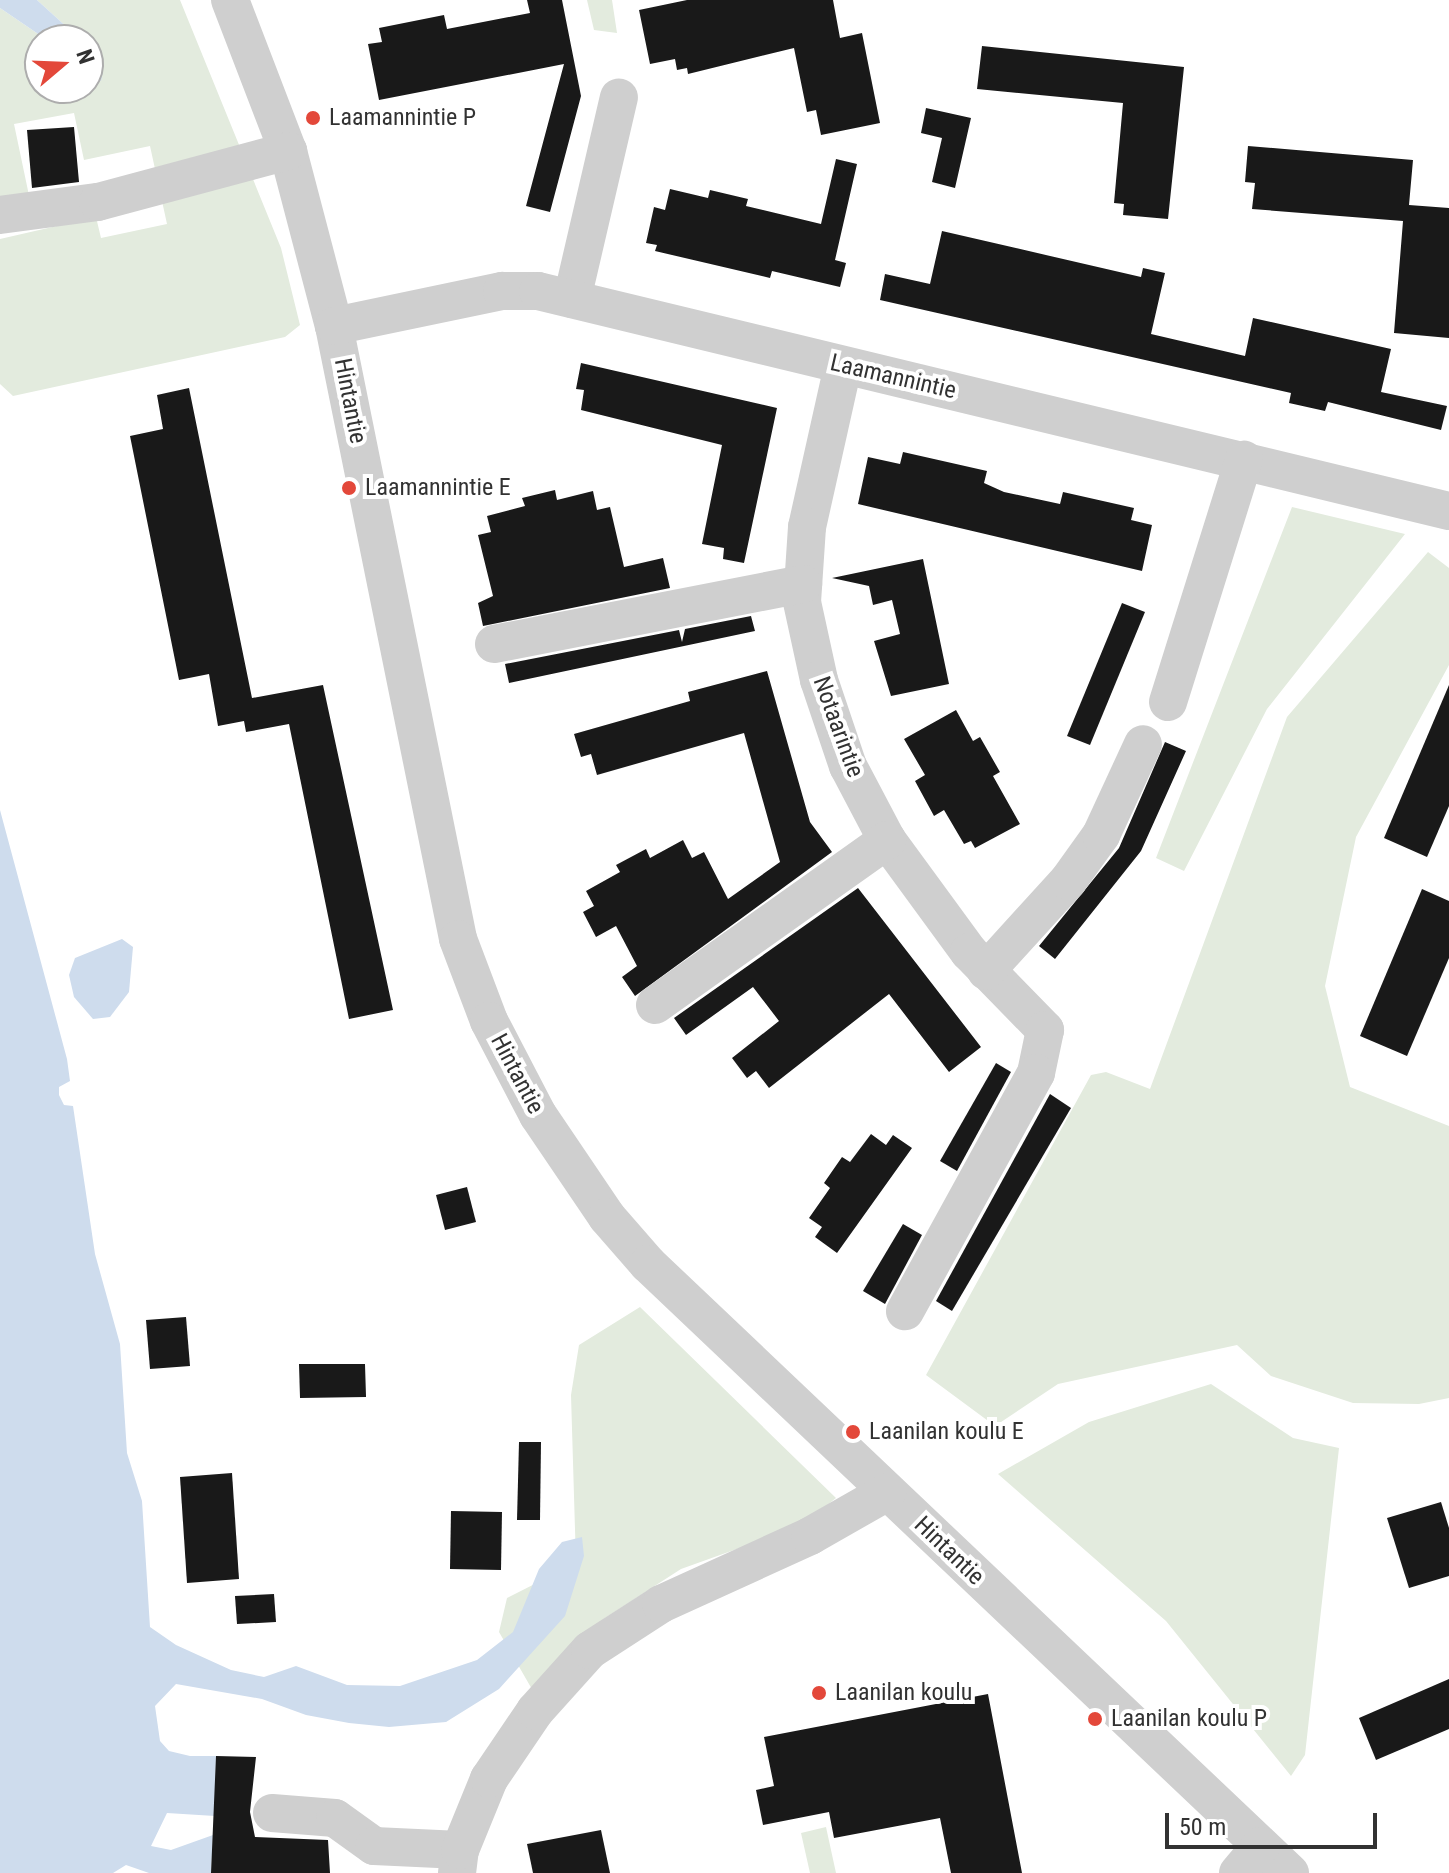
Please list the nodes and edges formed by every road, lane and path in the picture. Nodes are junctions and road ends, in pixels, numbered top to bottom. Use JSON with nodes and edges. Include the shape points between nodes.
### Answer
{"nodes":[{"id":1,"x":230,"y":0,"type":"edge"},
{"id":2,"x":619,"y":97,"type":"dead end"},
{"id":3,"x":288,"y":151,"type":"junction"},
{"id":4,"x":0,"y":215,"type":"edge"},
{"id":5,"x":572,"y":299,"type":"junction"},
{"id":6,"x":334,"y":326,"type":"junction"},
{"id":7,"x":843,"y":366,"type":"junction"},
{"id":8,"x":1244,"y":460,"type":"junction"},
{"id":9,"x":1449,"y":511,"type":"edge"},
{"id":10,"x":803,"y":584,"type":"junction"},
{"id":11,"x":494,"y":644,"type":"dead end"},
{"id":12,"x":1168,"y":702,"type":"dead end"},
{"id":13,"x":1143,"y":744,"type":"dead end"},
{"id":14,"x":887,"y":840,"type":"junction"},
{"id":15,"x":986,"y":971,"type":"junction"},
{"id":16,"x":655,"y":1005,"type":"dead end"},
{"id":17,"x":905,"y":1311,"type":"dead end"},
{"id":18,"x":887,"y":1492,"type":"junction"},
{"id":19,"x":272,"y":1813,"type":"dead end"},
{"id":20,"x":1250,"y":1859,"type":"edge"},
{"id":21,"x":459,"y":1861,"type":"edge"},
{"id":22,"x":1290,"y":1873,"type":"edge"}],
"edges":[{"from":1,"to":3,"type":"street","name":"Hintantie"},
{"from":2,"to":5,"type":"street"},
{"from":3,"to":4,"type":"street","via":[[98,202]]},
{"from":3,"to":6,"type":"street","name":"Hintantie"},
{"from":5,"to":6,"type":"street","name":"Laamannintie","via":[[502,291]]},
{"from":5,"to":7,"type":"street","name":"Laamannintie"},
{"from":6,"to":18,"type":"street","name":"Hintantie","via":[[458,939],[489,1021],[538,1115],[607,1217],[648,1264]]},
{"from":7,"to":8,"type":"street","name":"Laamannintie"},
{"from":7,"to":10,"type":"street","name":"Notaarintie","via":[[815,482]]},
{"from":8,"to":9,"type":"street","name":"Laamannintie"},
{"from":8,"to":12,"type":"street"},
{"from":10,"to":11,"type":"street"},
{"from":10,"to":14,"type":"street","name":"Notaarintie","via":[[819,680],[848,766]]},
{"from":13,"to":15,"type":"street","via":[[1101,835],[1068,881]]},
{"from":14,"to":15,"type":"street","name":"Notaarintie"},
{"from":14,"to":16,"type":"street"},
{"from":15,"to":17,"type":"street","name":"Notaarintie","via":[[1045,1030],[1036,1073]]},
{"from":18,"to":20,"type":"street","name":"Hintantie"},
{"from":18,"to":21,"type":"street","via":[[810,1536],[661,1604],[590,1650],[535,1711],[489,1779]]},
{"from":19,"to":21,"type":"street","via":[[335,1818],[374,1846]]},
{"from":20,"to":22,"type":"street","name":"Hintantie"}]}
